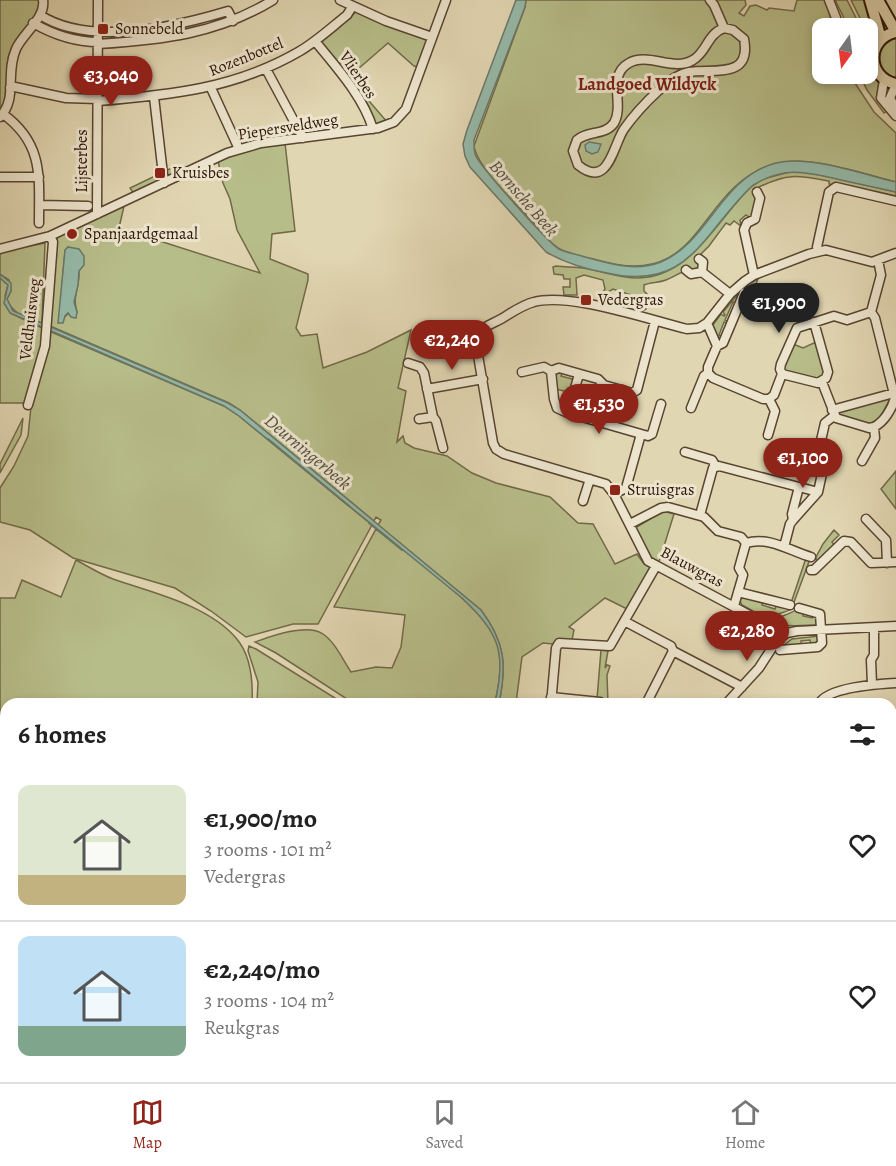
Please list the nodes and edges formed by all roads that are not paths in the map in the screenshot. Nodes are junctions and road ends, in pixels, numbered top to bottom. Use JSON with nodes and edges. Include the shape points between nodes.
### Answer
{"nodes":[{"id":1,"x":43,"y":0,"type":"edge"},
{"id":2,"x":98,"y":0,"type":"edge"},
{"id":3,"x":273,"y":0,"type":"edge"},
{"id":4,"x":340,"y":0,"type":"edge"},
{"id":5,"x":446,"y":0,"type":"edge"},
{"id":6,"x":710,"y":0,"type":"edge"},
{"id":7,"x":829,"y":0,"type":"edge"},
{"id":8,"x":870,"y":0,"type":"edge"},
{"id":9,"x":878,"y":0,"type":"edge"},
{"id":10,"x":352,"y":7,"type":"junction"},
{"id":11,"x":40,"y":15,"type":"junction"},
{"id":12,"x":836,"y":18,"type":"edge"},
{"id":13,"x":232,"y":21,"type":"junction"},
{"id":14,"x":33,"y":23,"type":"junction"},
{"id":15,"x":724,"y":28,"type":"junction"},
{"id":16,"x":98,"y":31,"type":"junction"},
{"id":17,"x":896,"y":32,"type":"edge"},
{"id":18,"x":432,"y":37,"type":"junction"},
{"id":19,"x":881,"y":39,"type":"junction"},
{"id":20,"x":315,"y":41,"type":"junction"},
{"id":21,"x":878,"y":42,"type":"edge"},
{"id":22,"x":98,"y":43,"type":"junction"},
{"id":23,"x":688,"y":68,"type":"junction"},
{"id":24,"x":266,"y":69,"type":"junction"},
{"id":25,"x":878,"y":74,"type":"edge"},
{"id":26,"x":884,"y":80,"type":"junction"},
{"id":27,"x":896,"y":84,"type":"edge"},
{"id":28,"x":10,"y":88,"type":"junction"},
{"id":29,"x":211,"y":88,"type":"junction"},
{"id":30,"x":153,"y":97,"type":"junction"},
{"id":31,"x":98,"y":100,"type":"junction"},
{"id":32,"x":896,"y":109,"type":"edge"},
{"id":33,"x":2,"y":116,"type":"edge"},
{"id":34,"x":896,"y":116,"type":"edge"},
{"id":35,"x":613,"y":123,"type":"junction"},
{"id":36,"x":372,"y":129,"type":"junction"},
{"id":37,"x":623,"y":130,"type":"junction"},
{"id":38,"x":303,"y":138,"type":"junction"},
{"id":39,"x":239,"y":149,"type":"junction"},
{"id":40,"x":0,"y":177,"type":"edge"},
{"id":41,"x":39,"y":177,"type":"junction"},
{"id":42,"x":164,"y":183,"type":"junction"},
{"id":43,"x":757,"y":192,"type":"dead end"},
{"id":44,"x":896,"y":201,"type":"edge"},
{"id":45,"x":39,"y":205,"type":"junction"},
{"id":46,"x":88,"y":206,"type":"dead end"},
{"id":47,"x":97,"y":214,"type":"junction"},
{"id":48,"x":39,"y":223,"type":"dead end"},
{"id":49,"x":50,"y":236,"type":"junction"},
{"id":50,"x":0,"y":249,"type":"edge"},
{"id":51,"x":819,"y":251,"type":"junction"},
{"id":52,"x":896,"y":253,"type":"edge"},
{"id":53,"x":699,"y":258,"type":"dead end"},
{"id":54,"x":878,"y":260,"type":"junction"},
{"id":55,"x":686,"y":270,"type":"dead end"},
{"id":56,"x":702,"y":272,"type":"junction"},
{"id":57,"x":754,"y":275,"type":"junction"},
{"id":58,"x":744,"y":293,"type":"dead end"},
{"id":59,"x":730,"y":294,"type":"junction"},
{"id":60,"x":872,"y":312,"type":"junction"},
{"id":61,"x":655,"y":321,"type":"junction"},
{"id":62,"x":814,"y":322,"type":"junction"},
{"id":63,"x":707,"y":323,"type":"junction"},
{"id":64,"x":717,"y":346,"type":"junction"},
{"id":65,"x":408,"y":363,"type":"dead end"},
{"id":66,"x":551,"y":371,"type":"junction"},
{"id":67,"x":522,"y":372,"type":"dead end"},
{"id":68,"x":708,"y":373,"type":"junction"},
{"id":69,"x":579,"y":374,"type":"junction"},
{"id":70,"x":782,"y":374,"type":"junction"},
{"id":71,"x":483,"y":379,"type":"junction"},
{"id":72,"x":822,"y":382,"type":"junction"},
{"id":73,"x":427,"y":389,"type":"junction"},
{"id":74,"x":894,"y":393,"type":"junction"},
{"id":75,"x":769,"y":399,"type":"junction"},
{"id":76,"x":661,"y":404,"type":"dead end"},
{"id":77,"x":28,"y":405,"type":"dead end"},
{"id":78,"x":691,"y":408,"type":"dead end"},
{"id":79,"x":833,"y":412,"type":"junction"},
{"id":80,"x":568,"y":413,"type":"junction"},
{"id":81,"x":433,"y":417,"type":"junction"},
{"id":82,"x":419,"y":419,"type":"dead end"},
{"id":83,"x":874,"y":427,"type":"junction"},
{"id":84,"x":641,"y":434,"type":"junction"},
{"id":85,"x":768,"y":435,"type":"dead end"},
{"id":86,"x":443,"y":448,"type":"dead end"},
{"id":87,"x":819,"y":449,"type":"dead end"},
{"id":88,"x":685,"y":452,"type":"dead end"},
{"id":89,"x":825,"y":460,"type":"dead end"},
{"id":90,"x":862,"y":461,"type":"dead end"},
{"id":91,"x":716,"y":467,"type":"junction"},
{"id":92,"x":590,"y":479,"type":"junction"},
{"id":93,"x":799,"y":487,"type":"junction"},
{"id":94,"x":818,"y":492,"type":"junction"},
{"id":95,"x":614,"y":495,"type":"junction"},
{"id":96,"x":584,"y":501,"type":"dead end"},
{"id":97,"x":699,"y":515,"type":"junction"},
{"id":98,"x":866,"y":519,"type":"dead end"},
{"id":99,"x":793,"y":520,"type":"junction"},
{"id":100,"x":630,"y":524,"type":"junction"},
{"id":101,"x":746,"y":543,"type":"junction"},
{"id":102,"x":784,"y":547,"type":"junction"},
{"id":103,"x":811,"y":557,"type":"dead end"},
{"id":104,"x":891,"y":562,"type":"edge"},
{"id":105,"x":656,"y":566,"type":"junction"},
{"id":106,"x":811,"y":570,"type":"dead end"},
{"id":107,"x":738,"y":592,"type":"junction"},
{"id":108,"x":734,"y":606,"type":"junction"},
{"id":109,"x":626,"y":622,"type":"junction"},
{"id":110,"x":896,"y":626,"type":"edge"},
{"id":111,"x":874,"y":628,"type":"junction"},
{"id":112,"x":821,"y":630,"type":"junction"},
{"id":113,"x":781,"y":637,"type":"junction"},
{"id":114,"x":780,"y":650,"type":"dead end"},
{"id":115,"x":674,"y":651,"type":"junction"},
{"id":116,"x":896,"y":683,"type":"edge"},
{"id":117,"x":872,"y":684,"type":"junction"},
{"id":118,"x":742,"y":687,"type":"junction"},
{"id":119,"x":551,"y":698,"type":"edge"},
{"id":120,"x":648,"y":698,"type":"edge"},
{"id":121,"x":732,"y":698,"type":"edge"},
{"id":122,"x":822,"y":698,"type":"edge"}],
"edges":[{"from":1,"to":11,"type":"street"},
{"from":2,"to":16,"type":"street","name":"Lijsterbes"},
{"from":3,"to":13,"type":"street"},
{"from":4,"to":10,"type":"street"},
{"from":5,"to":18,"type":"street","name":"Piepersveldweg"},
{"from":6,"to":15,"type":"street"},
{"from":7,"to":12,"type":"street"},
{"from":8,"to":19,"type":"main road"},
{"from":9,"to":17,"type":"main road"},
{"from":10,"to":18,"type":"street"},
{"from":10,"to":20,"type":"street","name":"Rozenbottel"},
{"from":11,"to":14,"type":"street"},
{"from":11,"to":16,"type":"street","via":[[68,28]]},
{"from":13,"to":16,"type":"street","via":[[228,11],[156,28]]},
{"from":13,"to":22,"type":"street","via":[[148,41]]},
{"from":14,"to":22,"type":"street","via":[[61,37]]},
{"from":14,"to":28,"type":"street","via":[[16,49]]},
{"from":15,"to":23,"type":"street","via":[[715,32]]},
{"from":15,"to":23,"type":"street","via":[[744,39],[745,55],[739,65],[720,72]]},
{"from":16,"to":22,"type":"street","name":"Lijsterbes"},
{"from":17,"to":19,"type":"main road"},
{"from":18,"to":36,"type":"street","name":"Piepersveldweg","via":[[403,113],[390,124]]},
{"from":19,"to":21,"type":"main road"},
{"from":20,"to":24,"type":"street","name":"Rozenbottel"},
{"from":20,"to":36,"type":"street","name":"Vlierbes","via":[[350,87]]},
{"from":22,"to":31,"type":"street","name":"Lijsterbes"},
{"from":23,"to":35,"type":"street","via":[[639,60],[624,66],[618,75]]},
{"from":23,"to":37,"type":"street","via":[[661,88]]},
{"from":24,"to":29,"type":"street","name":"Rozenbottel"},
{"from":24,"to":38,"type":"street"},
{"from":25,"to":26,"type":"main road"},
{"from":26,"to":27,"type":"main road"},
{"from":26,"to":34,"type":"street","via":[[881,98]]},
{"from":27,"to":32,"type":"street","via":[[890,98]]},
{"from":28,"to":31,"type":"street","name":"Rozenbottel"},
{"from":28,"to":33,"type":"street","via":[[11,98]]},
{"from":29,"to":30,"type":"street","name":"Rozenbottel"},
{"from":29,"to":39,"type":"street"},
{"from":30,"to":31,"type":"street","name":"Rozenbottel"},
{"from":30,"to":42,"type":"street"},
{"from":31,"to":47,"type":"street","name":"Lijsterbes"},
{"from":33,"to":41,"type":"street","via":[[18,126],[33,148]]},
{"from":35,"to":37,"type":"street"},
{"from":35,"to":37,"type":"street","via":[[574,144],[573,155],[582,168],[605,168]]},
{"from":36,"to":38,"type":"street","name":"Piepersveldweg"},
{"from":38,"to":39,"type":"street","name":"Piepersveldweg"},
{"from":39,"to":42,"type":"street","name":"Piepersveldweg"},
{"from":40,"to":41,"type":"street"},
{"from":41,"to":45,"type":"street"},
{"from":42,"to":47,"type":"street","name":"Piepersveldweg"},
{"from":43,"to":57,"type":"street","via":[[760,198],[755,219],[744,230]]},
{"from":44,"to":51,"type":"street","via":[[832,188]]},
{"from":45,"to":46,"type":"street"},
{"from":45,"to":48,"type":"street"},
{"from":47,"to":49,"type":"street","name":"Piepersveldweg"},
{"from":49,"to":50,"type":"street","name":"Piepersveldweg"},
{"from":49,"to":77,"type":"street","name":"Veldhuisweg","via":[[53,242],[47,334]]},
{"from":51,"to":54,"type":"street"},
{"from":51,"to":57,"type":"street"},
{"from":52,"to":54,"type":"street"},
{"from":53,"to":56,"type":"street","via":[[703,262]]},
{"from":54,"to":60,"type":"street","via":[[881,275]]},
{"from":55,"to":56,"type":"street","via":[[691,274]]},
{"from":56,"to":59,"type":"street"},
{"from":57,"to":59,"type":"street"},
{"from":58,"to":64,"type":"street","via":[[723,343]]},
{"from":59,"to":63,"type":"street"},
{"from":60,"to":62,"type":"street","via":[[847,320],[834,316]]},
{"from":60,"to":74,"type":"street"},
{"from":61,"to":63,"type":"street","name":"Blauwgras","via":[[687,330]]},
{"from":61,"to":69,"type":"street","via":[[632,393]]},
{"from":61,"to":71,"type":"street","name":"Blauwgras","via":[[583,303],[534,302],[477,333],[475,344]]},
{"from":62,"to":70,"type":"street","via":[[795,330],[781,364]]},
{"from":62,"to":72,"type":"street","via":[[828,372]]},
{"from":63,"to":64,"type":"street"},
{"from":64,"to":68,"type":"street"},
{"from":65,"to":73,"type":"street","via":[[420,367]]},
{"from":66,"to":67,"type":"street","via":[[544,366]]},
{"from":66,"to":69,"type":"street","via":[[559,368]]},
{"from":66,"to":80,"type":"street","via":[[557,408]]},
{"from":68,"to":75,"type":"street"},
{"from":68,"to":78,"type":"street"},
{"from":69,"to":80,"type":"street"},
{"from":70,"to":72,"type":"street"},
{"from":70,"to":75,"type":"street"},
{"from":71,"to":73,"type":"street"},
{"from":71,"to":92,"type":"street","name":"Blauwgras","via":[[496,449]]},
{"from":72,"to":79,"type":"street"},
{"from":73,"to":81,"type":"street"},
{"from":74,"to":79,"type":"street"},
{"from":74,"to":83,"type":"street","via":[[883,421]]},
{"from":75,"to":85,"type":"street","via":[[775,411]]},
{"from":76,"to":84,"type":"street","via":[[652,434]]},
{"from":79,"to":83,"type":"street","via":[[843,421]]},
{"from":79,"to":87,"type":"street","via":[[825,423]]},
{"from":80,"to":84,"type":"street"},
{"from":81,"to":82,"type":"street"},
{"from":81,"to":86,"type":"street"},
{"from":83,"to":90,"type":"street","via":[[875,438]]},
{"from":84,"to":95,"type":"street","via":[[626,489]]},
{"from":88,"to":91,"type":"street","via":[[712,460]]},
{"from":89,"to":94,"type":"street"},
{"from":91,"to":93,"type":"street"},
{"from":91,"to":97,"type":"street"},
{"from":92,"to":95,"type":"street","name":"Blauwgras","via":[[606,484]]},
{"from":92,"to":96,"type":"street"},
{"from":93,"to":94,"type":"street"},
{"from":93,"to":99,"type":"street"},
{"from":94,"to":99,"type":"street"},
{"from":95,"to":100,"type":"street","name":"Blauwgras"},
{"from":97,"to":100,"type":"street","via":[[664,507]]},
{"from":97,"to":101,"type":"street","via":[[718,531],[741,537]]},
{"from":98,"to":104,"type":"street","via":[[886,540]]},
{"from":99,"to":102,"type":"street"},
{"from":100,"to":105,"type":"street","name":"Blauwgras","via":[[645,557]]},
{"from":101,"to":102,"type":"street","via":[[758,540]]},
{"from":101,"to":107,"type":"street"},
{"from":102,"to":103,"type":"street"},
{"from":104,"to":106,"type":"street","via":[[871,563],[851,542],[844,541]]},
{"from":105,"to":108,"type":"street","name":"Blauwgras"},
{"from":105,"to":109,"type":"street"},
{"from":107,"to":108,"type":"street"},
{"from":107,"to":112,"type":"street","via":[[820,614]]},
{"from":108,"to":113,"type":"street","name":"Blauwgras"},
{"from":109,"to":115,"type":"street"},
{"from":109,"to":119,"type":"street","via":[[610,646],[559,643]]},
{"from":110,"to":111,"type":"street"},
{"from":111,"to":112,"type":"street"},
{"from":111,"to":117,"type":"street"},
{"from":112,"to":113,"type":"street","via":[[797,630]]},
{"from":112,"to":114,"type":"street","via":[[822,643],[818,647]]},
{"from":113,"to":118,"type":"street"},
{"from":115,"to":118,"type":"street"},
{"from":115,"to":120,"type":"street"},
{"from":116,"to":117,"type":"street"},
{"from":117,"to":122,"type":"street"},
{"from":118,"to":121,"type":"street"}]}
